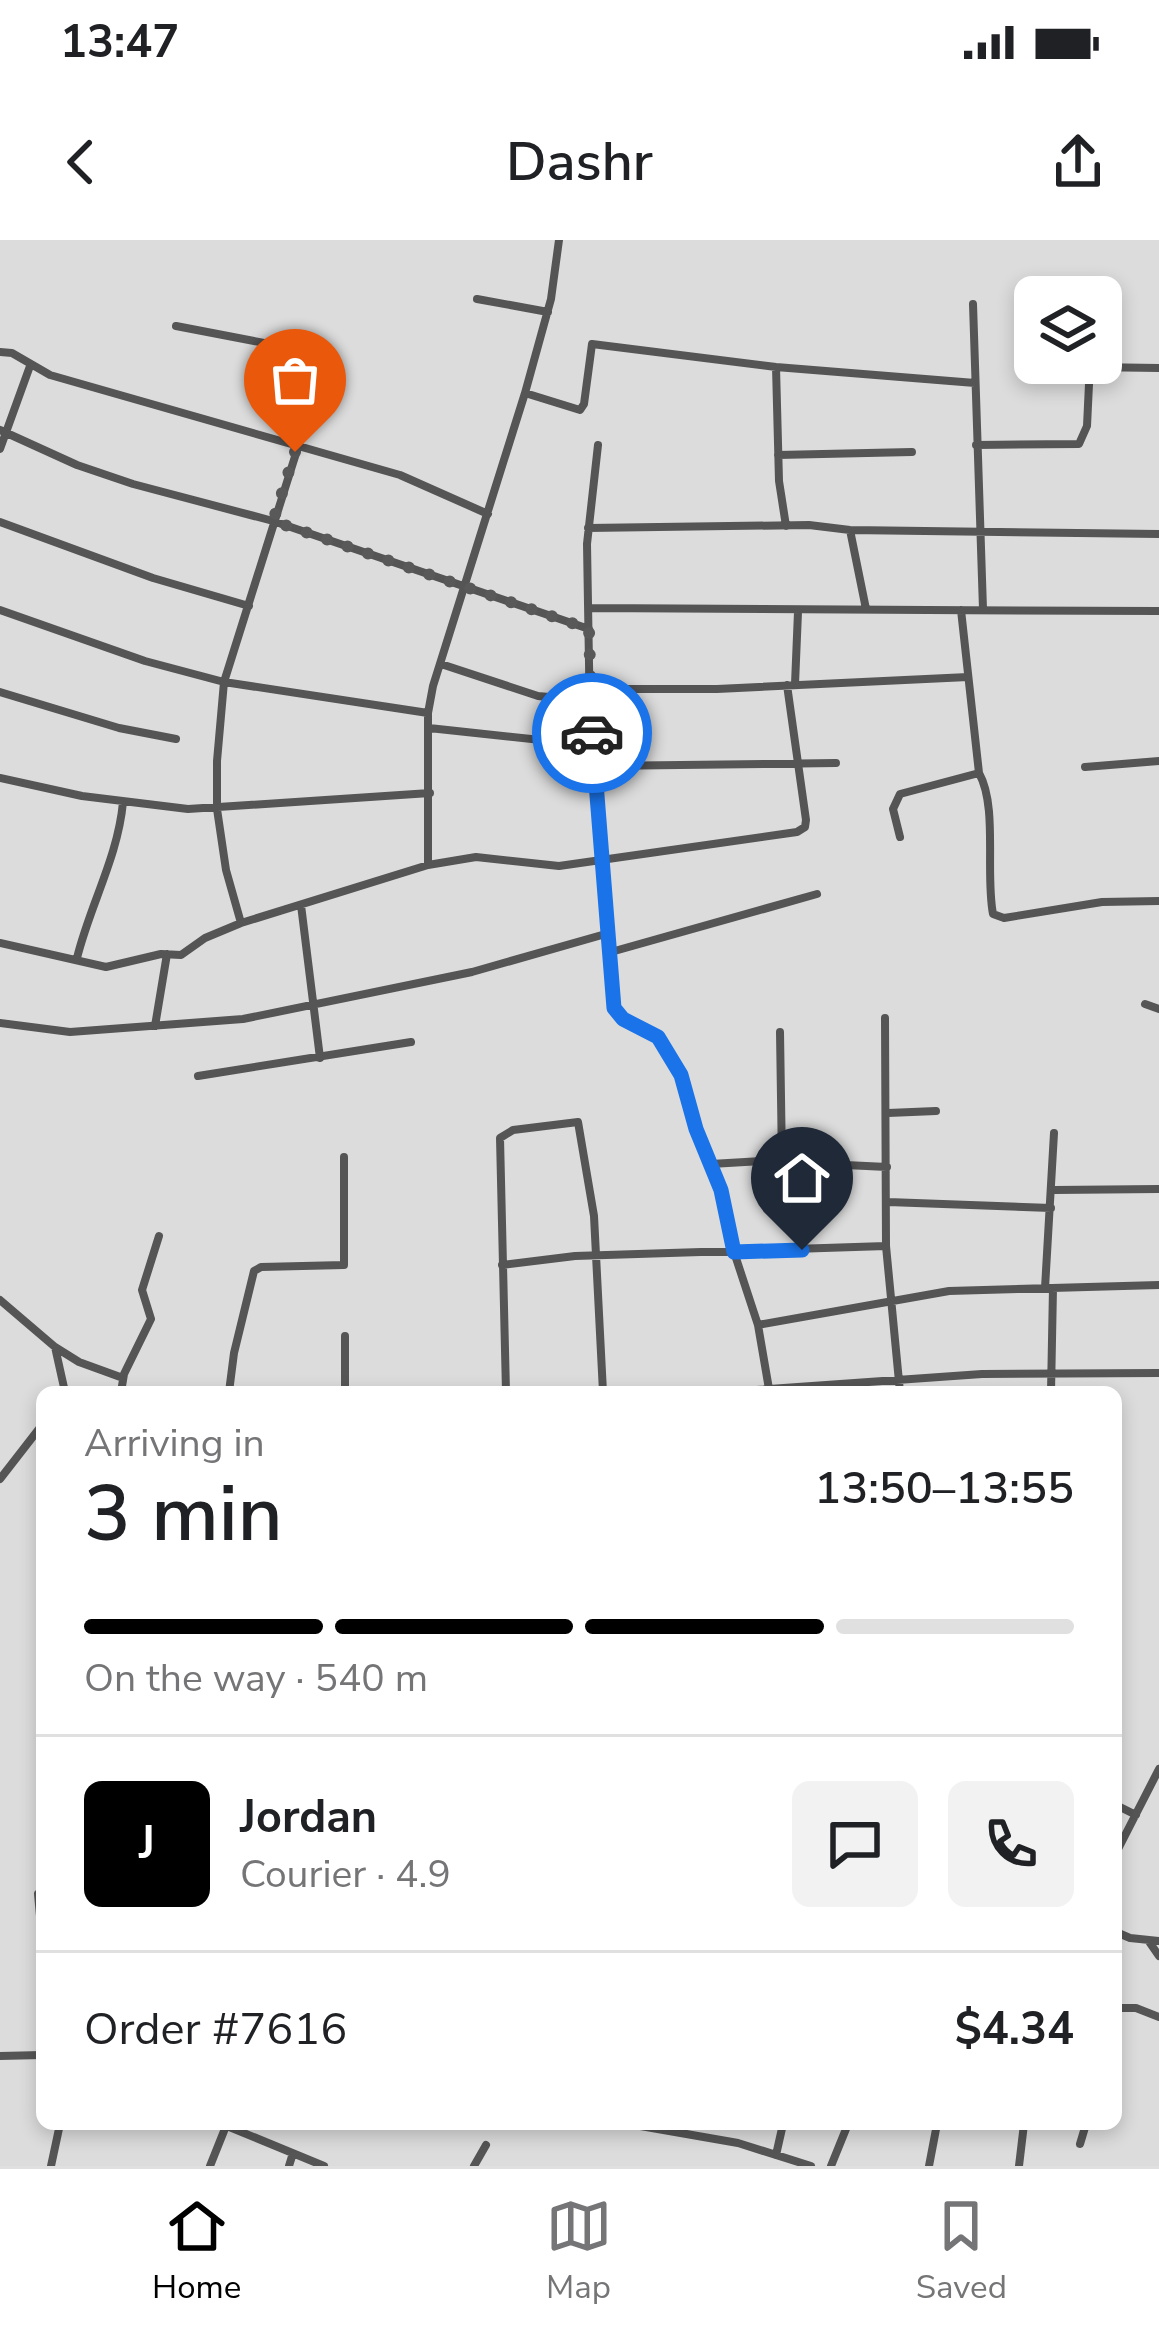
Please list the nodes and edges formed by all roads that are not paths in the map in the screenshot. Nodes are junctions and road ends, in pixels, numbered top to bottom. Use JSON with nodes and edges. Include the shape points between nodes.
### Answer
{"nodes":[{"id":1,"x":559,"y":240,"type":"edge"},
{"id":2,"x":477,"y":298,"type":"dead end"},
{"id":3,"x":974,"y":304,"type":"dead end"},
{"id":4,"x":548,"y":312,"type":"junction"},
{"id":5,"x":176,"y":326,"type":"dead end"},
{"id":6,"x":0,"y":352,"type":"edge"},
{"id":7,"x":31,"y":365,"type":"junction"},
{"id":8,"x":1122,"y":366,"type":"edge"},
{"id":9,"x":776,"y":367,"type":"junction"},
{"id":10,"x":1159,"y":368,"type":"edge"},
{"id":11,"x":975,"y":383,"type":"junction"},
{"id":12,"x":1089,"y":384,"type":"edge"},
{"id":13,"x":525,"y":394,"type":"junction"},
{"id":14,"x":3,"y":431,"type":"edge"},
{"id":15,"x":298,"y":443,"type":"junction"},
{"id":16,"x":598,"y":445,"type":"dead end"},
{"id":17,"x":976,"y":445,"type":"junction"},
{"id":18,"x":0,"y":449,"type":"edge"},
{"id":19,"x":912,"y":452,"type":"dead end"},
{"id":20,"x":778,"y":455,"type":"junction"},
{"id":21,"x":488,"y":514,"type":"junction"},
{"id":22,"x":273,"y":521,"type":"junction"},
{"id":23,"x":0,"y":522,"type":"edge"},
{"id":24,"x":786,"y":526,"type":"junction"},
{"id":25,"x":588,"y":528,"type":"junction"},
{"id":26,"x":850,"y":530,"type":"junction"},
{"id":27,"x":982,"y":530,"type":"junction"},
{"id":28,"x":1159,"y":534,"type":"edge"},
{"id":29,"x":465,"y":590,"type":"junction"},
{"id":30,"x":249,"y":606,"type":"junction"},
{"id":31,"x":589,"y":608,"type":"junction"},
{"id":32,"x":866,"y":609,"type":"junction"},
{"id":33,"x":983,"y":609,"type":"junction"},
{"id":34,"x":0,"y":610,"type":"edge"},
{"id":35,"x":961,"y":610,"type":"junction"},
{"id":36,"x":1159,"y":611,"type":"edge"},
{"id":37,"x":798,"y":612,"type":"junction"},
{"id":38,"x":589,"y":629,"type":"junction"},
{"id":39,"x":440,"y":664,"type":"junction"},
{"id":40,"x":968,"y":677,"type":"junction"},
{"id":41,"x":224,"y":682,"type":"junction"},
{"id":42,"x":791,"y":684,"type":"junction"},
{"id":43,"x":591,"y":688,"type":"junction"},
{"id":44,"x":0,"y":692,"type":"edge"},
{"id":45,"x":590,"y":701,"type":"junction"},
{"id":46,"x":428,"y":713,"type":"junction"},
{"id":47,"x":590,"y":723,"type":"junction"},
{"id":48,"x":428,"y":728,"type":"junction"},
{"id":49,"x":176,"y":739,"type":"dead end"},
{"id":50,"x":569,"y":743,"type":"junction"},
{"id":51,"x":1159,"y":761,"type":"edge"},
{"id":52,"x":836,"y":763,"type":"dead end"},
{"id":53,"x":798,"y":765,"type":"junction"},
{"id":54,"x":597,"y":766,"type":"junction"},
{"id":55,"x":1085,"y":766,"type":"dead end"},
{"id":56,"x":979,"y":773,"type":"junction"},
{"id":57,"x":0,"y":778,"type":"edge"},
{"id":58,"x":430,"y":793,"type":"junction"},
{"id":59,"x":123,"y":802,"type":"junction"},
{"id":60,"x":217,"y":809,"type":"junction"},
{"id":61,"x":900,"y":837,"type":"dead end"},
{"id":62,"x":602,"y":860,"type":"junction"},
{"id":63,"x":428,"y":865,"type":"junction"},
{"id":64,"x":817,"y":894,"type":"dead end"},
{"id":65,"x":1159,"y":902,"type":"edge"},
{"id":66,"x":301,"y":905,"type":"junction"},
{"id":67,"x":241,"y":923,"type":"junction"},
{"id":68,"x":609,"y":933,"type":"junction"},
{"id":69,"x":0,"y":943,"type":"edge"},
{"id":70,"x":610,"y":952,"type":"junction"},
{"id":71,"x":167,"y":953,"type":"junction"},
{"id":72,"x":77,"y":958,"type":"junction"},
{"id":73,"x":1145,"y":1004,"type":"dead end"},
{"id":74,"x":311,"y":1006,"type":"junction"},
{"id":75,"x":1159,"y":1009,"type":"edge"},
{"id":76,"x":885,"y":1018,"type":"dead end"},
{"id":77,"x":0,"y":1023,"type":"edge"},
{"id":78,"x":154,"y":1026,"type":"junction"},
{"id":79,"x":780,"y":1032,"type":"dead end"},
{"id":80,"x":411,"y":1042,"type":"dead end"},
{"id":81,"x":320,"y":1058,"type":"junction"},
{"id":82,"x":198,"y":1076,"type":"dead end"},
{"id":83,"x":936,"y":1111,"type":"dead end"},
{"id":84,"x":888,"y":1113,"type":"junction"},
{"id":85,"x":1054,"y":1133,"type":"dead end"},
{"id":86,"x":344,"y":1157,"type":"dead end"},
{"id":87,"x":782,"y":1163,"type":"junction"},
{"id":88,"x":711,"y":1164,"type":"junction"},
{"id":89,"x":887,"y":1167,"type":"junction"},
{"id":90,"x":1159,"y":1189,"type":"edge"},
{"id":91,"x":1054,"y":1190,"type":"junction"},
{"id":92,"x":887,"y":1202,"type":"junction"},
{"id":93,"x":1051,"y":1208,"type":"junction"},
{"id":94,"x":159,"y":1236,"type":"dead end"},
{"id":95,"x":886,"y":1246,"type":"junction"},
{"id":96,"x":734,"y":1252,"type":"junction"},
{"id":97,"x":595,"y":1256,"type":"junction"},
{"id":98,"x":502,"y":1265,"type":"junction"},
{"id":99,"x":1159,"y":1285,"type":"edge"},
{"id":100,"x":1049,"y":1288,"type":"junction"},
{"id":101,"x":0,"y":1300,"type":"edge"},
{"id":102,"x":895,"y":1302,"type":"junction"},
{"id":103,"x":758,"y":1325,"type":"junction"},
{"id":104,"x":345,"y":1336,"type":"dead end"},
{"id":105,"x":55,"y":1347,"type":"junction"},
{"id":106,"x":1050,"y":1372,"type":"junction"},
{"id":107,"x":1159,"y":1372,"type":"edge"},
{"id":108,"x":123,"y":1378,"type":"junction"},
{"id":109,"x":899,"y":1378,"type":"junction"},
{"id":110,"x":64,"y":1386,"type":"edge"},
{"id":111,"x":122,"y":1386,"type":"edge"},
{"id":112,"x":230,"y":1386,"type":"edge"},
{"id":113,"x":345,"y":1386,"type":"edge"},
{"id":114,"x":506,"y":1386,"type":"edge"},
{"id":115,"x":603,"y":1386,"type":"edge"},
{"id":116,"x":764,"y":1386,"type":"edge"},
{"id":117,"x":809,"y":1386,"type":"edge"},
{"id":118,"x":900,"y":1386,"type":"edge"},
{"id":119,"x":1051,"y":1386,"type":"edge"},
{"id":120,"x":36,"y":1433,"type":"edge"},
{"id":121,"x":0,"y":1478,"type":"edge"},
{"id":122,"x":1159,"y":1769,"type":"edge"},
{"id":123,"x":1122,"y":1808,"type":"edge"},
{"id":124,"x":1136,"y":1815,"type":"junction"},
{"id":125,"x":1122,"y":1842,"type":"edge"},
{"id":126,"x":1122,"y":1933,"type":"edge"},
{"id":127,"x":1154,"y":1941,"type":"edge"},
{"id":128,"x":1159,"y":1957,"type":"edge"},
{"id":129,"x":1122,"y":2008,"type":"edge"},
{"id":130,"x":1159,"y":2017,"type":"edge"},
{"id":131,"x":36,"y":2055,"type":"edge"},
{"id":132,"x":0,"y":2056,"type":"edge"},
{"id":133,"x":59,"y":2130,"type":"edge"},
{"id":134,"x":222,"y":2130,"type":"edge"},
{"id":135,"x":236,"y":2130,"type":"edge"},
{"id":136,"x":688,"y":2130,"type":"edge"},
{"id":137,"x":782,"y":2130,"type":"edge"},
{"id":138,"x":846,"y":2130,"type":"edge"},
{"id":139,"x":936,"y":2130,"type":"edge"},
{"id":140,"x":1023,"y":2130,"type":"edge"},
{"id":141,"x":1084,"y":2130,"type":"edge"},
{"id":142,"x":1080,"y":2144,"type":"dead end"},
{"id":143,"x":485,"y":2145,"type":"dead end"},
{"id":144,"x":293,"y":2153,"type":"junction"},
{"id":145,"x":776,"y":2155,"type":"junction"},
{"id":146,"x":51,"y":2166,"type":"edge"},
{"id":147,"x":210,"y":2166,"type":"edge"},
{"id":148,"x":289,"y":2166,"type":"edge"},
{"id":149,"x":324,"y":2166,"type":"edge"},
{"id":150,"x":474,"y":2166,"type":"edge"},
{"id":151,"x":811,"y":2166,"type":"edge"},
{"id":152,"x":831,"y":2166,"type":"edge"},
{"id":153,"x":929,"y":2166,"type":"edge"},
{"id":154,"x":1019,"y":2166,"type":"edge"}],
"edges":[{"from":1,"to":4,"type":"street"},
{"from":2,"to":4,"type":"street"},
{"from":3,"to":11,"type":"street"},
{"from":4,"to":13,"type":"street"},
{"from":5,"to":15,"type":"street","via":[[327,355]]},
{"from":6,"to":7,"type":"street"},
{"from":7,"to":14,"type":"street"},
{"from":7,"to":15,"type":"street"},
{"from":8,"to":10,"type":"street"},
{"from":9,"to":11,"type":"street"},
{"from":9,"to":13,"type":"street","via":[[592,344],[580,410]]},
{"from":9,"to":20,"type":"street"},
{"from":11,"to":17,"type":"street"},
{"from":12,"to":17,"type":"street","via":[[1079,444]]},
{"from":13,"to":21,"type":"street"},
{"from":14,"to":18,"type":"street"},
{"from":14,"to":22,"type":"street","via":[[133,484]]},
{"from":15,"to":21,"type":"street"},
{"from":15,"to":22,"type":"street"},
{"from":16,"to":25,"type":"street"},
{"from":17,"to":27,"type":"street"},
{"from":19,"to":20,"type":"street"},
{"from":20,"to":24,"type":"street"},
{"from":21,"to":29,"type":"street"},
{"from":22,"to":29,"type":"street"},
{"from":22,"to":30,"type":"street"},
{"from":23,"to":30,"type":"street"},
{"from":24,"to":25,"type":"street"},
{"from":24,"to":26,"type":"street"},
{"from":25,"to":31,"type":"street"},
{"from":26,"to":27,"type":"street"},
{"from":26,"to":32,"type":"street"},
{"from":27,"to":28,"type":"street"},
{"from":27,"to":33,"type":"street"},
{"from":29,"to":38,"type":"street"},
{"from":29,"to":39,"type":"street"},
{"from":30,"to":41,"type":"street"},
{"from":31,"to":37,"type":"street"},
{"from":31,"to":38,"type":"street"},
{"from":32,"to":35,"type":"street"},
{"from":32,"to":37,"type":"street"},
{"from":33,"to":35,"type":"street"},
{"from":33,"to":36,"type":"street"},
{"from":34,"to":41,"type":"street"},
{"from":35,"to":40,"type":"street"},
{"from":37,"to":42,"type":"street"},
{"from":38,"to":43,"type":"street"},
{"from":39,"to":45,"type":"street","via":[[538,696]]},
{"from":39,"to":46,"type":"street"},
{"from":40,"to":42,"type":"street"},
{"from":40,"to":56,"type":"street"},
{"from":41,"to":46,"type":"street"},
{"from":41,"to":60,"type":"street"},
{"from":42,"to":43,"type":"street"},
{"from":42,"to":53,"type":"street"},
{"from":43,"to":45,"type":"street"},
{"from":44,"to":49,"type":"street"},
{"from":45,"to":47,"type":"street"},
{"from":46,"to":48,"type":"street"},
{"from":47,"to":50,"type":"street"},
{"from":47,"to":54,"type":"street"},
{"from":48,"to":50,"type":"street"},
{"from":48,"to":58,"type":"street"},
{"from":50,"to":54,"type":"street"},
{"from":51,"to":55,"type":"street"},
{"from":52,"to":53,"type":"street"},
{"from":53,"to":54,"type":"street"},
{"from":53,"to":62,"type":"street","via":[[802,830]]},
{"from":54,"to":62,"type":"street"},
{"from":56,"to":61,"type":"street","via":[[900,794],[892,808]]},
{"from":56,"to":65,"type":"street","via":[[994,916]]},
{"from":57,"to":59,"type":"street"},
{"from":58,"to":60,"type":"street"},
{"from":58,"to":63,"type":"street"},
{"from":59,"to":60,"type":"street"},
{"from":59,"to":72,"type":"street"},
{"from":60,"to":67,"type":"street"},
{"from":62,"to":63,"type":"street","via":[[559,866],[476,857]]},
{"from":62,"to":68,"type":"street"},
{"from":63,"to":66,"type":"street"},
{"from":64,"to":70,"type":"street"},
{"from":66,"to":67,"type":"street"},
{"from":66,"to":74,"type":"street"},
{"from":67,"to":71,"type":"street","via":[[181,955]]},
{"from":68,"to":70,"type":"street"},
{"from":68,"to":74,"type":"street"},
{"from":69,"to":72,"type":"street"},
{"from":70,"to":88,"type":"street","via":[[614,1008],[663,1042]]},
{"from":71,"to":72,"type":"street","via":[[114,967]]},
{"from":71,"to":78,"type":"street"},
{"from":73,"to":75,"type":"street"},
{"from":74,"to":78,"type":"street"},
{"from":74,"to":81,"type":"street"},
{"from":76,"to":84,"type":"street"},
{"from":77,"to":78,"type":"street","via":[[70,1032]]},
{"from":79,"to":87,"type":"street"},
{"from":80,"to":81,"type":"street"},
{"from":81,"to":82,"type":"street"},
{"from":83,"to":84,"type":"street"},
{"from":84,"to":89,"type":"street"},
{"from":85,"to":91,"type":"street"},
{"from":86,"to":112,"type":"street","via":[[344,1265],[254,1271]]},
{"from":87,"to":88,"type":"street"},
{"from":87,"to":89,"type":"street"},
{"from":88,"to":96,"type":"street"},
{"from":89,"to":92,"type":"street"},
{"from":90,"to":91,"type":"street"},
{"from":91,"to":93,"type":"street"},
{"from":92,"to":93,"type":"street"},
{"from":92,"to":95,"type":"street"},
{"from":93,"to":100,"type":"street"},
{"from":94,"to":108,"type":"street","via":[[142,1290],[151,1319]]},
{"from":95,"to":96,"type":"street"},
{"from":95,"to":102,"type":"street"},
{"from":96,"to":97,"type":"street"},
{"from":96,"to":103,"type":"street"},
{"from":97,"to":98,"type":"street"},
{"from":97,"to":98,"type":"street","via":[[578,1122],[502,1134]]},
{"from":97,"to":115,"type":"street"},
{"from":98,"to":114,"type":"street"},
{"from":99,"to":100,"type":"street"},
{"from":100,"to":102,"type":"street"},
{"from":100,"to":106,"type":"street"},
{"from":101,"to":105,"type":"street"},
{"from":102,"to":103,"type":"street"},
{"from":102,"to":109,"type":"street"},
{"from":103,"to":116,"type":"street"},
{"from":104,"to":113,"type":"street"},
{"from":105,"to":108,"type":"street"},
{"from":105,"to":110,"type":"street"},
{"from":106,"to":107,"type":"street"},
{"from":106,"to":109,"type":"street"},
{"from":106,"to":119,"type":"street"},
{"from":108,"to":111,"type":"street"},
{"from":109,"to":117,"type":"street"},
{"from":109,"to":118,"type":"street"},
{"from":120,"to":121,"type":"street"},
{"from":122,"to":124,"type":"street"},
{"from":123,"to":124,"type":"street"},
{"from":124,"to":125,"type":"street"},
{"from":126,"to":127,"type":"street"},
{"from":127,"to":128,"type":"street"},
{"from":129,"to":130,"type":"street"},
{"from":131,"to":132,"type":"street"},
{"from":133,"to":146,"type":"street"},
{"from":134,"to":147,"type":"street"},
{"from":135,"to":144,"type":"street"},
{"from":136,"to":145,"type":"street"},
{"from":137,"to":145,"type":"street"},
{"from":138,"to":152,"type":"street"},
{"from":139,"to":153,"type":"street"},
{"from":140,"to":154,"type":"street"},
{"from":141,"to":142,"type":"street"},
{"from":143,"to":150,"type":"street"},
{"from":144,"to":148,"type":"street"},
{"from":144,"to":149,"type":"street"},
{"from":145,"to":151,"type":"street"}]}
